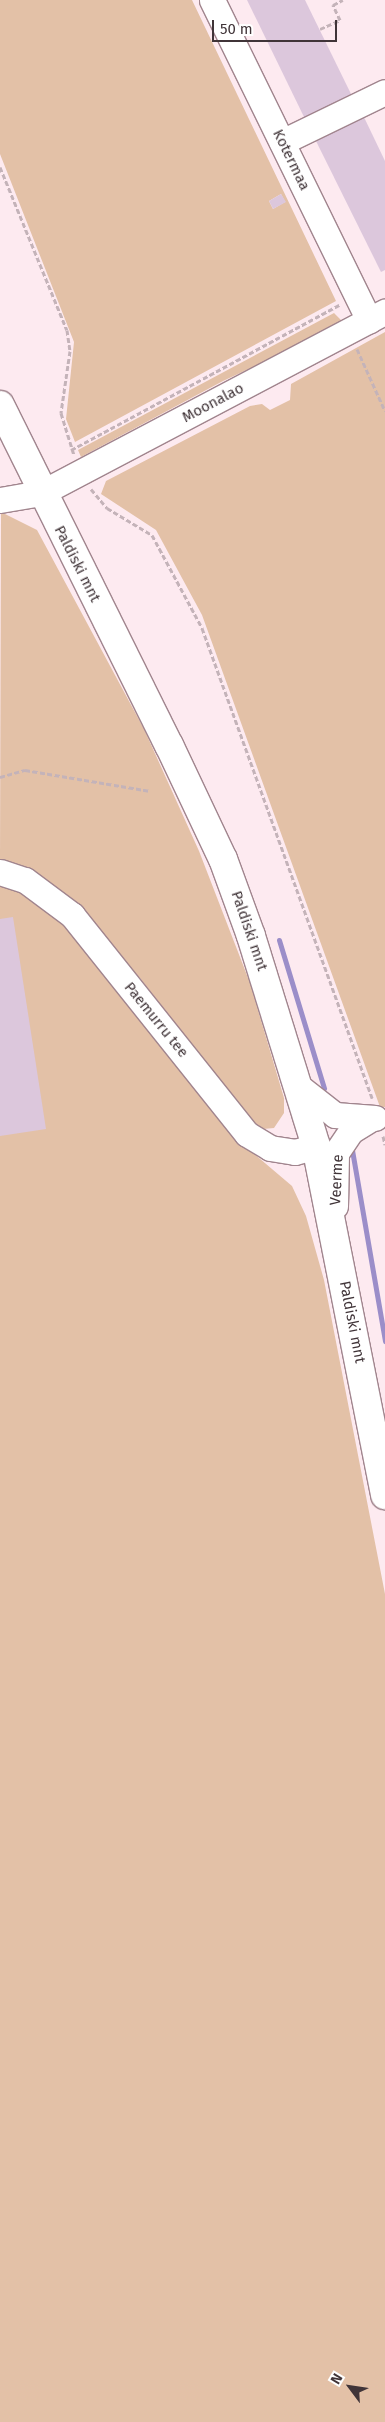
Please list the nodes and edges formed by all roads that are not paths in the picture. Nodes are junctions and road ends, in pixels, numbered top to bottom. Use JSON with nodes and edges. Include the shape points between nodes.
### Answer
{"nodes":[{"id":1,"x":212,"y":0,"type":"edge"},
{"id":2,"x":385,"y":92,"type":"edge"},
{"id":3,"x":282,"y":142,"type":"junction"},
{"id":4,"x":377,"y":316,"type":"edge"},
{"id":5,"x":0,"y":405,"type":"edge"},
{"id":6,"x":41,"y":493,"type":"junction"},
{"id":7,"x":0,"y":500,"type":"edge"},
{"id":8,"x":0,"y":872,"type":"edge"},
{"id":9,"x":298,"y":1086,"type":"junction"},
{"id":10,"x":378,"y":1118,"type":"edge"},
{"id":11,"x":316,"y":1146,"type":"junction"},
{"id":12,"x":334,"y":1226,"type":"junction"},
{"id":13,"x":385,"y":1496,"type":"edge"}],
"edges":[{"from":1,"to":3,"type":"street","name":"Kotermaa"},
{"from":2,"to":3,"type":"street"},
{"from":3,"to":4,"type":"street","name":"Kotermaa","via":[[356,295]]},
{"from":4,"to":6,"type":"street","name":"Moonalao"},
{"from":5,"to":6,"type":"main road","name":"Paldiski mnt"},
{"from":6,"to":7,"type":"street","name":"Moonalao"},
{"from":6,"to":9,"type":"main road","name":"Paldiski mnt","via":[[223,859]]},
{"from":8,"to":11,"type":"street","name":"Paemurru tee","via":[[25,880],[72,916],[247,1134],[270,1148],[295,1152]]},
{"from":9,"to":10,"type":"street","via":[[327,1112]]},
{"from":9,"to":11,"type":"main road","name":"Paldiski mnt"},
{"from":10,"to":12,"type":"street","name":"Veerme","via":[[351,1131],[336,1153]]},
{"from":11,"to":12,"type":"main road","name":"Paldiski mnt"},
{"from":12,"to":13,"type":"main road","name":"Paldiski mnt"}]}
